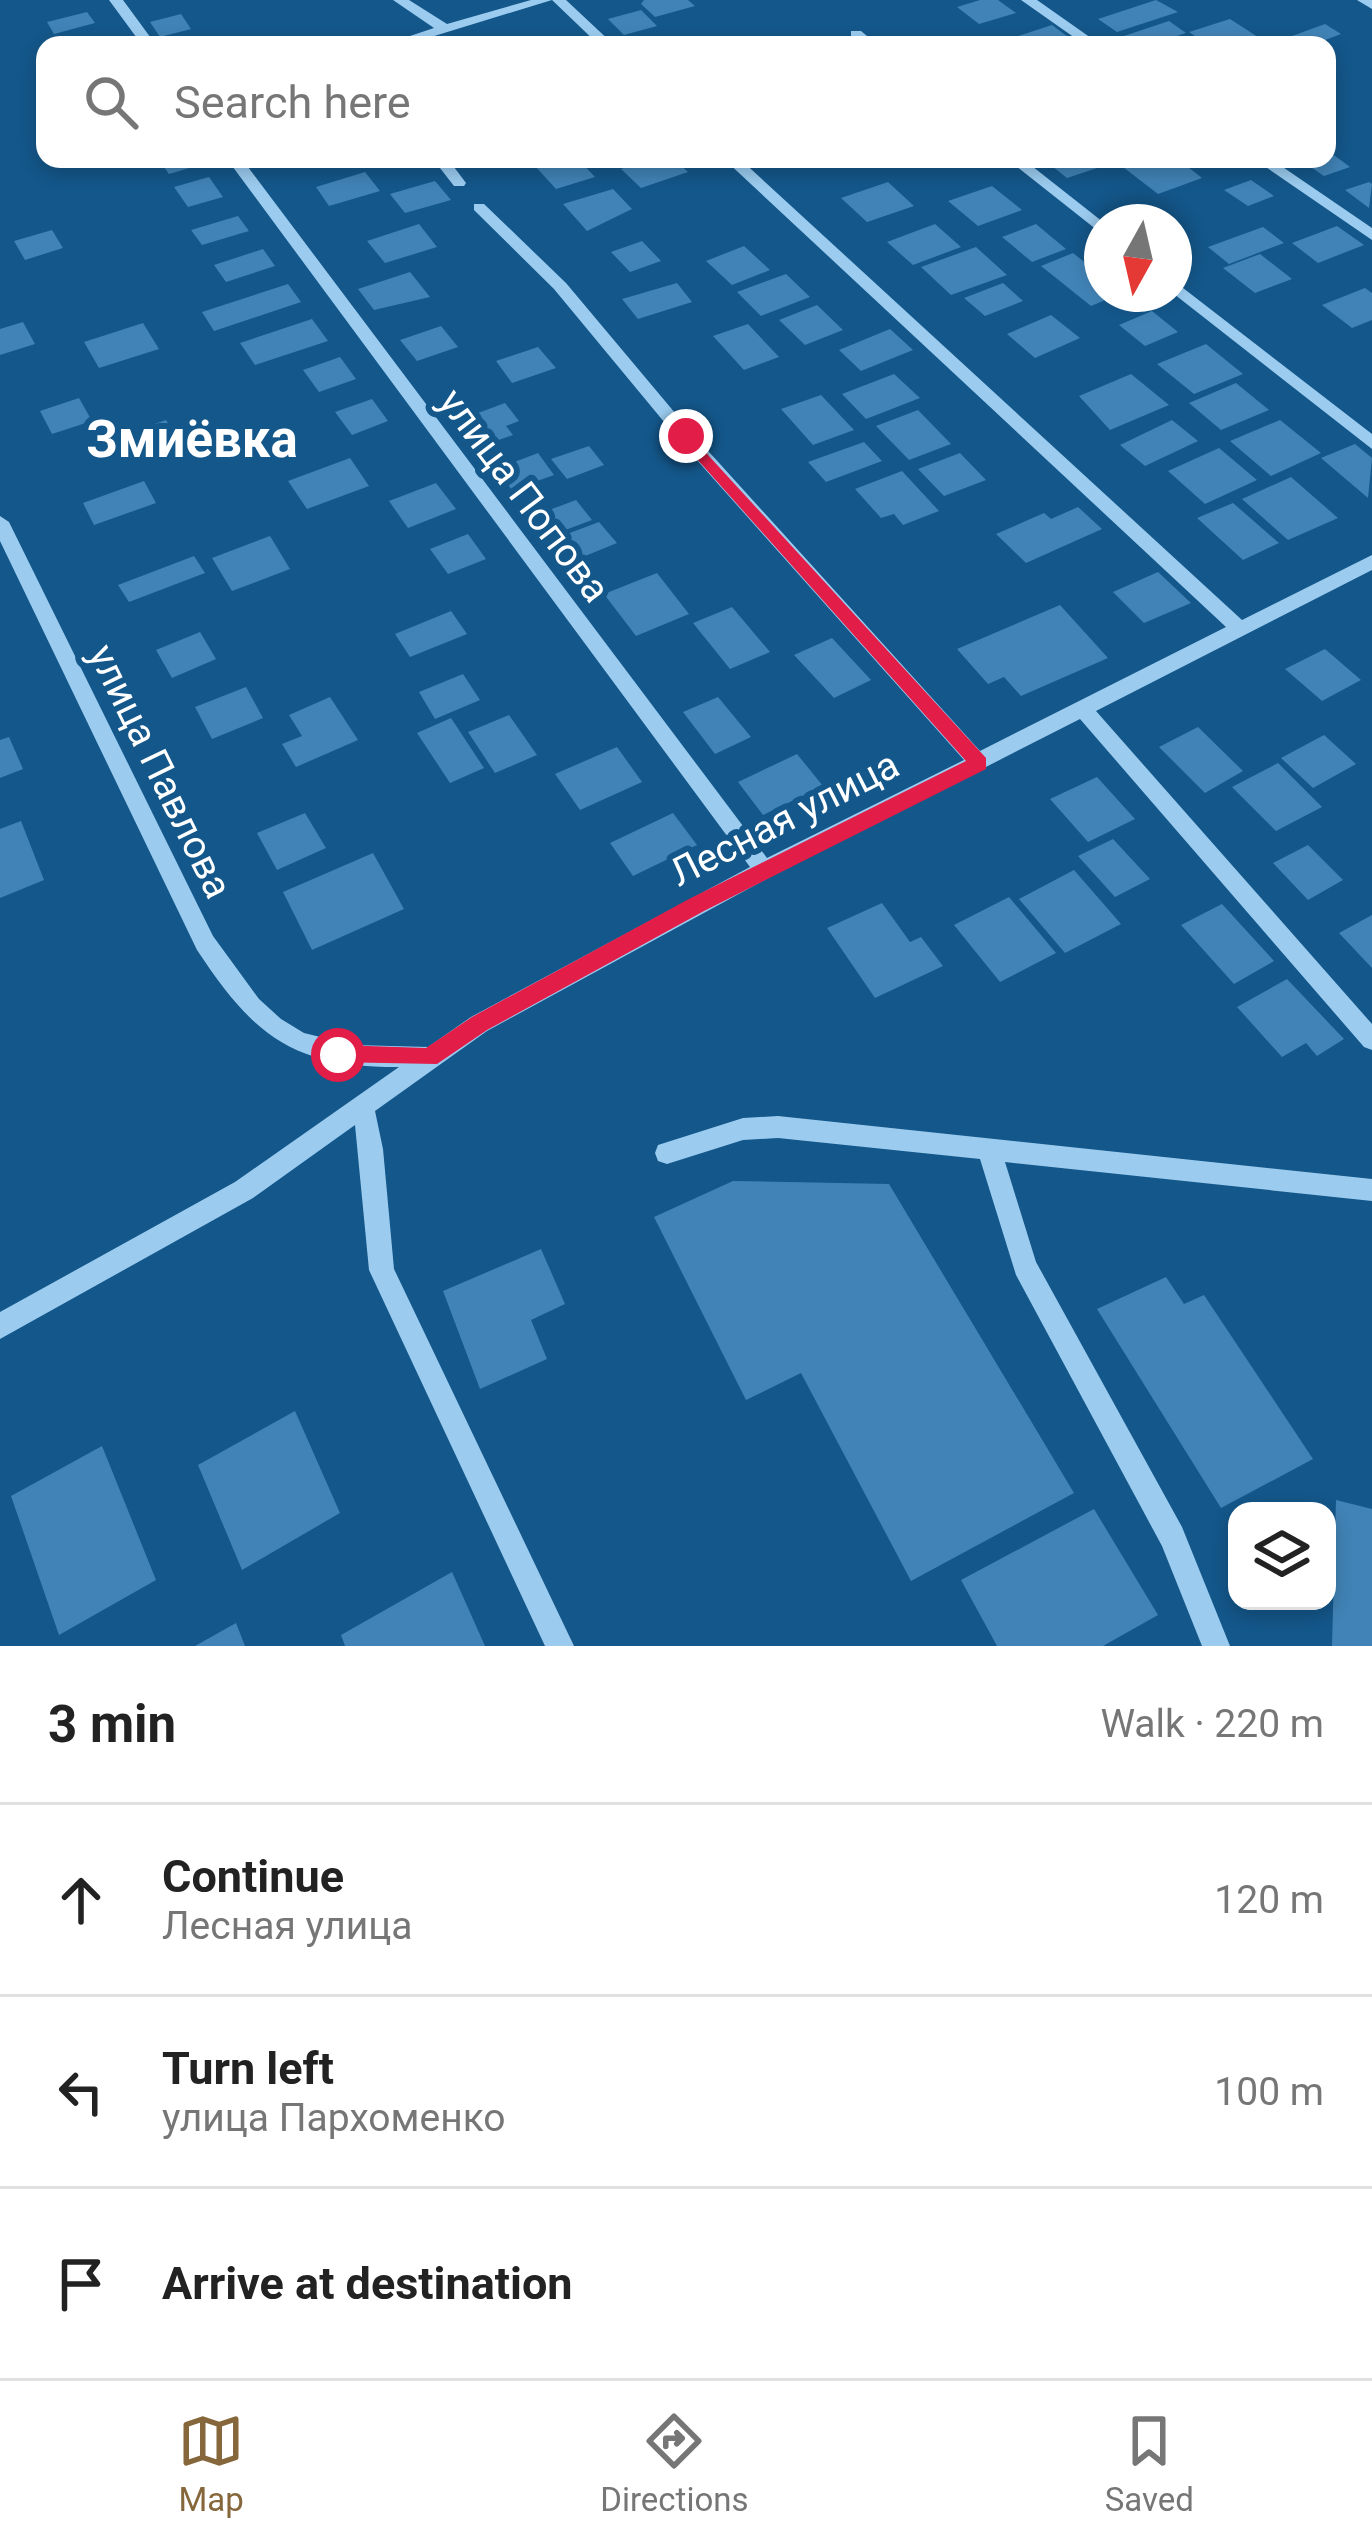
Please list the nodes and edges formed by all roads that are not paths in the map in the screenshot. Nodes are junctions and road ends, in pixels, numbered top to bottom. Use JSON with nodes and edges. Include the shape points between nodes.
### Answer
{"nodes":[{"id":1,"x":116,"y":0,"type":"edge"},
{"id":2,"x":400,"y":0,"type":"edge"},
{"id":3,"x":545,"y":0,"type":"edge"},
{"id":4,"x":558,"y":0,"type":"edge"},
{"id":5,"x":1028,"y":0,"type":"edge"},
{"id":6,"x":1364,"y":0,"type":"edge"},
{"id":7,"x":1372,"y":5,"type":"edge"},
{"id":8,"x":443,"y":28,"type":"junction"},
{"id":9,"x":856,"y":34,"type":"dead end"},
{"id":10,"x":142,"y":36,"type":"edge"},
{"id":11,"x":416,"y":36,"type":"edge"},
{"id":12,"x":597,"y":36,"type":"edge"},
{"id":13,"x":859,"y":36,"type":"edge"},
{"id":14,"x":1081,"y":36,"type":"edge"},
{"id":15,"x":241,"y":168,"type":"edge"},
{"id":16,"x":447,"y":168,"type":"edge"},
{"id":17,"x":740,"y":168,"type":"edge"},
{"id":18,"x":1025,"y":168,"type":"edge"},
{"id":19,"x":1274,"y":168,"type":"edge"},
{"id":20,"x":459,"y":183,"type":"dead end"},
{"id":21,"x":479,"y":207,"type":"dead end"},
{"id":22,"x":1084,"y":215,"type":"edge"},
{"id":23,"x":1372,"y":235,"type":"edge"},
{"id":24,"x":1192,"y":300,"type":"edge"},
{"id":25,"x":1372,"y":443,"type":"edge"},
{"id":26,"x":0,"y":522,"type":"edge"},
{"id":27,"x":1372,"y":562,"type":"edge"},
{"id":28,"x":1238,"y":627,"type":"junction"},
{"id":29,"x":1085,"y":711,"type":"junction"},
{"id":30,"x":979,"y":764,"type":"junction"},
{"id":31,"x":764,"y":870,"type":"junction"},
{"id":32,"x":1372,"y":1040,"type":"edge"},
{"id":33,"x":430,"y":1058,"type":"junction"},
{"id":34,"x":363,"y":1110,"type":"junction"},
{"id":35,"x":989,"y":1148,"type":"junction"},
{"id":36,"x":667,"y":1153,"type":"dead end"},
{"id":37,"x":1372,"y":1190,"type":"edge"},
{"id":38,"x":0,"y":1326,"type":"edge"},
{"id":39,"x":560,"y":1646,"type":"edge"},
{"id":40,"x":1216,"y":1646,"type":"edge"}],
"edges":[{"from":1,"to":10,"type":"street"},
{"from":2,"to":8,"type":"street"},
{"from":3,"to":8,"type":"street"},
{"from":4,"to":12,"type":"street"},
{"from":5,"to":14,"type":"street"},
{"from":6,"to":7,"type":"street"},
{"from":8,"to":11,"type":"street"},
{"from":9,"to":13,"type":"street"},
{"from":15,"to":31,"type":"street","name":"улица Попова"},
{"from":16,"to":20,"type":"street"},
{"from":17,"to":28,"type":"street"},
{"from":18,"to":22,"type":"street"},
{"from":19,"to":23,"type":"street"},
{"from":21,"to":30,"type":"street","via":[[560,286]]},
{"from":24,"to":25,"type":"street"},
{"from":26,"to":33,"type":"street","name":"улица Павлова","via":[[235,992],[282,1034],[326,1053]]},
{"from":27,"to":28,"type":"street","name":"Лесная улица"},
{"from":28,"to":29,"type":"street","name":"Лесная улица"},
{"from":29,"to":30,"type":"street","name":"Лесная улица"},
{"from":29,"to":32,"type":"street"},
{"from":30,"to":31,"type":"street","name":"Лесная улица"},
{"from":31,"to":33,"type":"street","name":"Лесная улица"},
{"from":33,"to":34,"type":"street","name":"Лесная улица"},
{"from":34,"to":38,"type":"street","name":"Лесная улица","via":[[244,1190]]},
{"from":34,"to":39,"type":"street","via":[[382,1270]]},
{"from":35,"to":36,"type":"street","via":[[778,1127],[743,1129]]},
{"from":35,"to":37,"type":"street"},
{"from":35,"to":40,"type":"street","via":[[1025,1267],[1172,1537]]}]}
